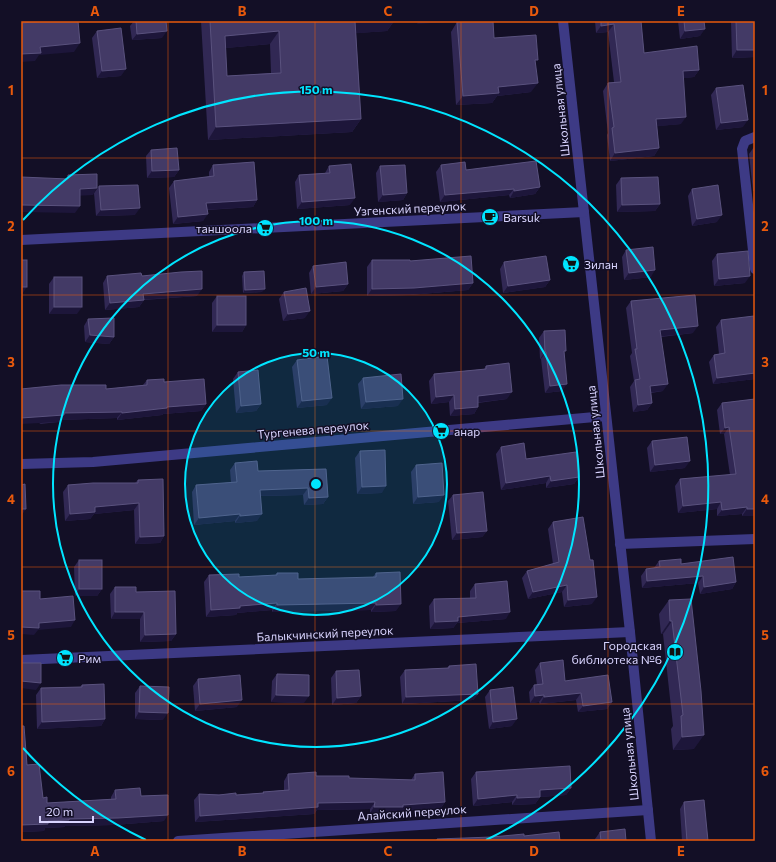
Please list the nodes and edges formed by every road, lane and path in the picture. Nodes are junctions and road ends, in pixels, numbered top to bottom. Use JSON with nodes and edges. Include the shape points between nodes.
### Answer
{"nodes":[{"id":1,"x":563,"y":21,"type":"edge"},
{"id":2,"x":755,"y":136,"type":"edge"},
{"id":3,"x":584,"y":212,"type":"junction"},
{"id":4,"x":21,"y":240,"type":"edge"},
{"id":5,"x":755,"y":269,"type":"edge"},
{"id":6,"x":606,"y":416,"type":"junction"},
{"id":7,"x":21,"y":464,"type":"edge"},
{"id":8,"x":755,"y":539,"type":"edge"},
{"id":9,"x":620,"y":544,"type":"junction"},
{"id":10,"x":630,"y":632,"type":"junction"},
{"id":11,"x":21,"y":660,"type":"edge"},
{"id":12,"x":648,"y":810,"type":"junction"},
{"id":13,"x":178,"y":841,"type":"edge"},
{"id":14,"x":651,"y":841,"type":"edge"}],
"edges":[{"from":1,"to":3,"type":"street","name":"Школьная улица"},
{"from":2,"to":5,"type":"street","via":[[745,141],[742,149]]},
{"from":3,"to":4,"type":"street","name":"Узгенский переулок"},
{"from":3,"to":6,"type":"street","name":"Школьная улица"},
{"from":6,"to":7,"type":"street","name":"Тургенева переулок","via":[[93,462]]},
{"from":6,"to":9,"type":"street","name":"Школьная улица"},
{"from":8,"to":9,"type":"street"},
{"from":9,"to":10,"type":"street","name":"Школьная улица"},
{"from":10,"to":11,"type":"street","name":"Балыкчинский переулок"},
{"from":10,"to":12,"type":"street","name":"Школьная улица"},
{"from":12,"to":13,"type":"street","name":"Алайский переулок"},
{"from":12,"to":14,"type":"street","name":"Школьная улица"}]}
